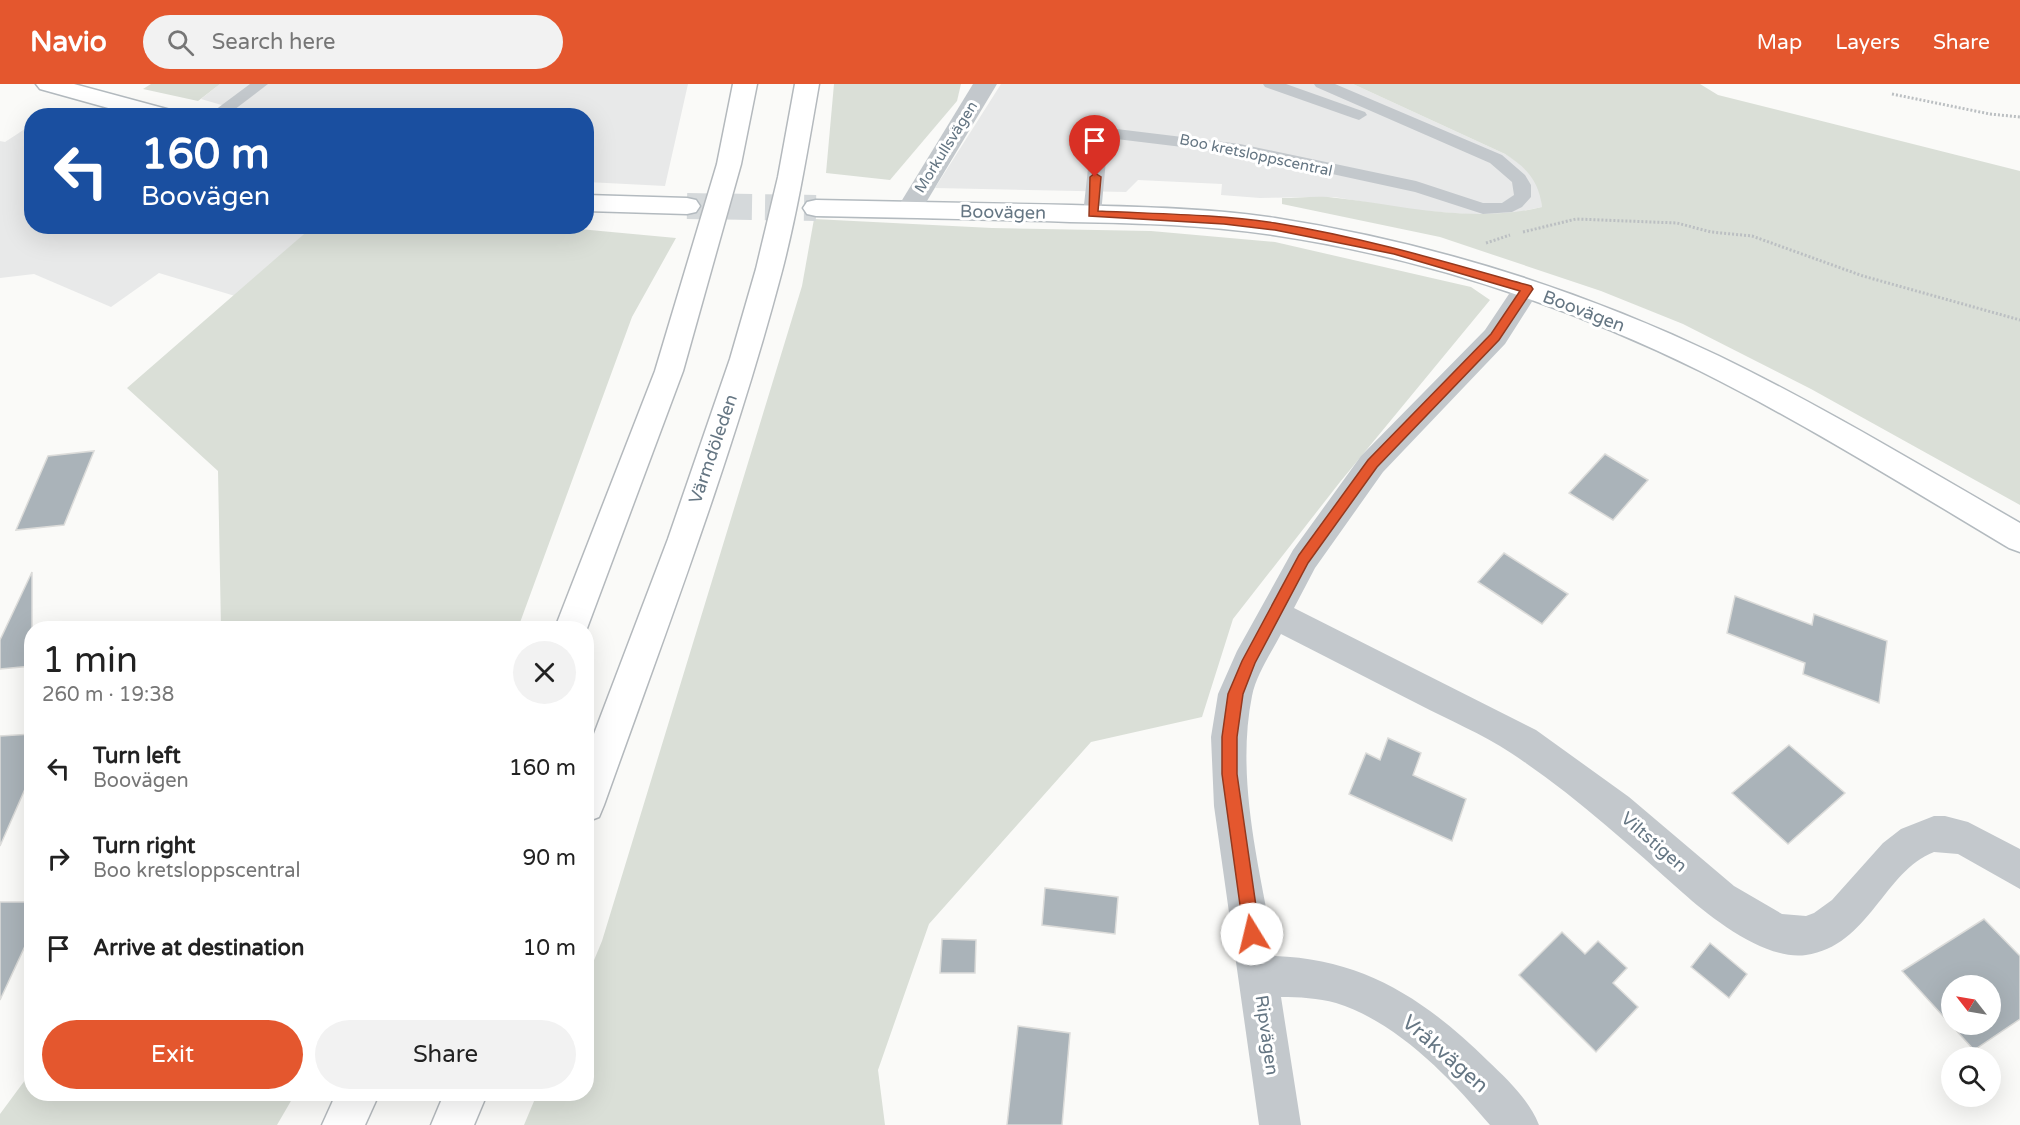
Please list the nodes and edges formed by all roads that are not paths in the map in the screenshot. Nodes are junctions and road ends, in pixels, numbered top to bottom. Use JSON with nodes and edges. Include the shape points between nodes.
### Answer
{"nodes":[{"id":1,"x":48,"y":84,"type":"edge"},
{"id":2,"x":260,"y":84,"type":"edge"},
{"id":3,"x":746,"y":84,"type":"edge"},
{"id":4,"x":807,"y":84,"type":"edge"},
{"id":5,"x":985,"y":84,"type":"edge"},
{"id":6,"x":1271,"y":84,"type":"edge"},
{"id":7,"x":1322,"y":84,"type":"edge"},
{"id":8,"x":136,"y":108,"type":"edge"},
{"id":9,"x":226,"y":108,"type":"edge"},
{"id":10,"x":594,"y":202,"type":"edge"},
{"id":11,"x":687,"y":206,"type":"tunnel mouth"},
{"id":12,"x":816,"y":208,"type":"tunnel mouth"},
{"id":13,"x":1489,"y":208,"type":"junction"},
{"id":14,"x":909,"y":210,"type":"junction"},
{"id":15,"x":1092,"y":214,"type":"junction"},
{"id":16,"x":1527,"y":289,"type":"junction"},
{"id":17,"x":2020,"y":539,"type":"edge"},
{"id":18,"x":1274,"y":614,"type":"junction"},
{"id":19,"x":574,"y":621,"type":"edge"},
{"id":20,"x":594,"y":783,"type":"edge"},
{"id":21,"x":2020,"y":871,"type":"edge"},
{"id":22,"x":1258,"y":976,"type":"junction"},
{"id":23,"x":355,"y":1101,"type":"edge"},
{"id":24,"x":463,"y":1101,"type":"edge"},
{"id":25,"x":343,"y":1125,"type":"edge"},
{"id":26,"x":452,"y":1125,"type":"edge"},
{"id":27,"x":1280,"y":1125,"type":"edge"},
{"id":28,"x":1518,"y":1125,"type":"edge"}],
"edges":[{"from":1,"to":8,"type":"main road"},
{"from":2,"to":9,"type":"lane"},
{"from":3,"to":19,"type":"main road","via":[[729,164],[669,371]]},
{"from":4,"to":20,"type":"main road","name":"Värmdöleden","via":[[772,262],[726,415]]},
{"from":5,"to":14,"type":"street","name":"Morkullsvägen"},
{"from":6,"to":13,"type":"lane","via":[[1360,115],[1494,171],[1504,190]]},
{"from":7,"to":13,"type":"lane","name":"Boo kretsloppscentral","via":[[1496,159],[1514,172],[1524,189],[1522,197],[1514,205]]},
{"from":10,"to":11,"type":"main road"},
{"from":12,"to":14,"type":"main road","name":"Boovägen"},
{"from":13,"to":15,"type":"lane","name":"Boo kretsloppscentral","via":[[1469,206],[1420,188],[1240,149],[1100,132]]},
{"from":14,"to":15,"type":"main road","name":"Boovägen"},
{"from":15,"to":16,"type":"main road","name":"Boovägen","via":[[1224,220],[1275,227],[1395,250]]},
{"from":16,"to":17,"type":"main road","name":"Boovägen","via":[[1708,363],[1810,416]]},
{"from":16,"to":18,"type":"street","name":"Ripvägen","via":[[1495,337],[1372,464],[1304,559]]},
{"from":18,"to":21,"type":"street","name":"Viltstigen","via":[[1510,733],[1626,817],[1731,906],[1760,926],[1785,935],[1809,935],[1832,927],[1898,856],[1917,840],[1934,834],[1957,837]]},
{"from":18,"to":22,"type":"street","name":"Ripvägen","via":[[1235,694],[1229,737],[1232,806]]},
{"from":22,"to":27,"type":"street","name":"Ripvägen"},
{"from":22,"to":28,"type":"street","name":"Vråkvägen","via":[[1336,983],[1397,1012],[1438,1044]]},
{"from":23,"to":25,"type":"main road"},
{"from":24,"to":26,"type":"main road"}]}
